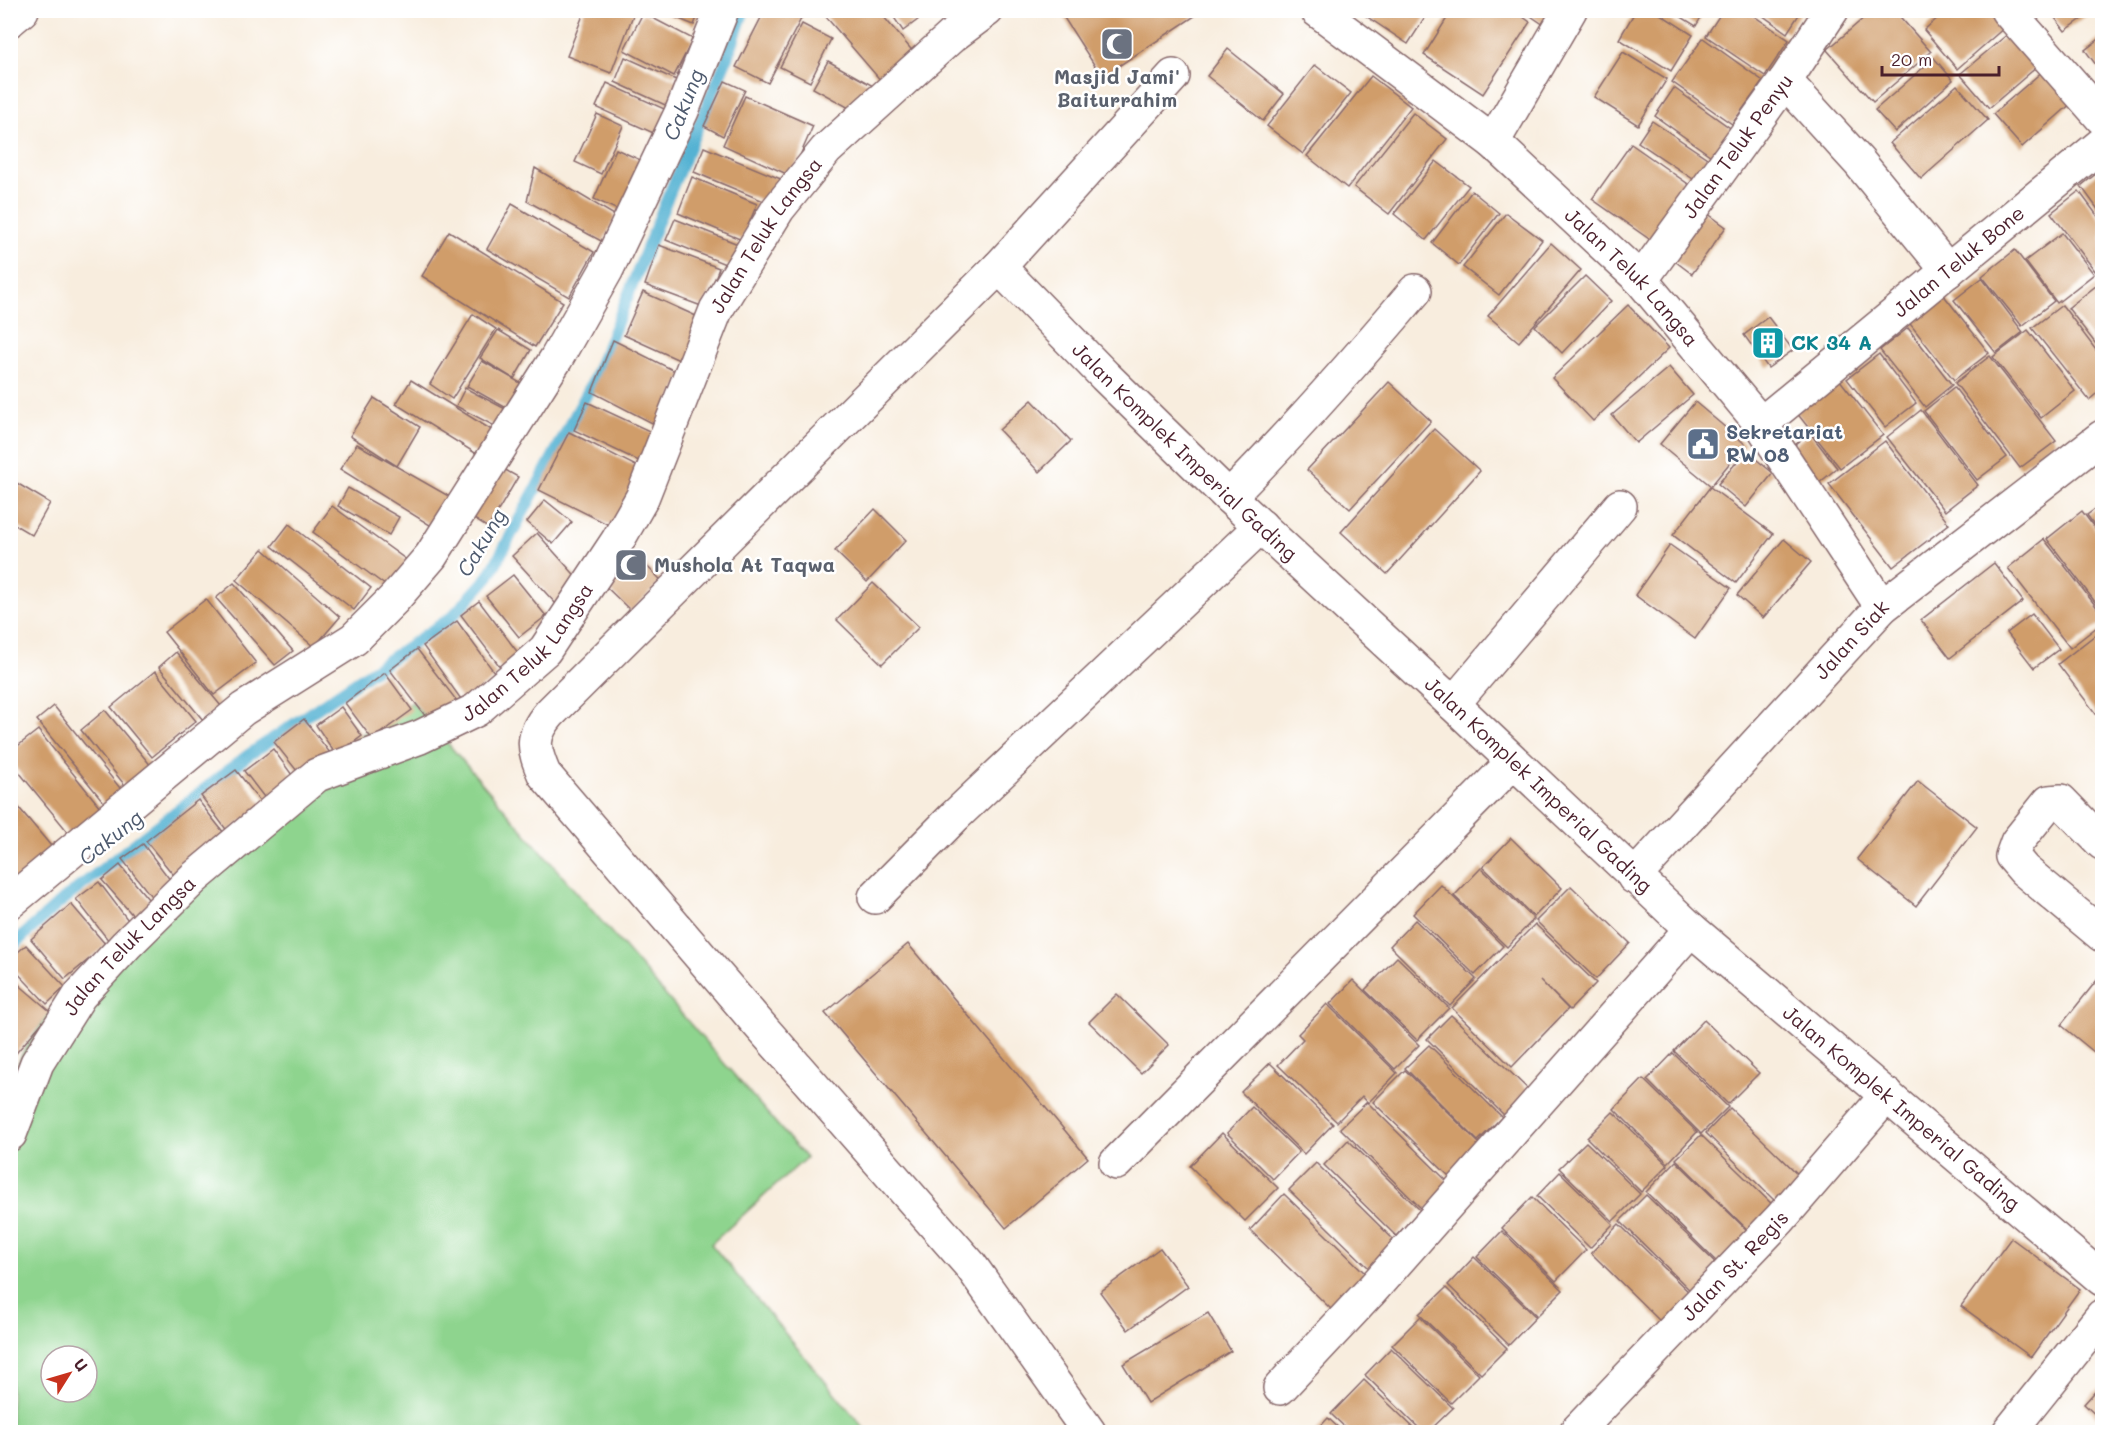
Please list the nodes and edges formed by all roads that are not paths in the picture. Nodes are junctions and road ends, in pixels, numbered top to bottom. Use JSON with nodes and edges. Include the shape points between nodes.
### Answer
{"nodes":[{"id":1,"x":22,"y":10,"type":"edge"},
{"id":2,"x":722,"y":10,"type":"edge"},
{"id":3,"x":987,"y":10,"type":"edge"},
{"id":4,"x":1317,"y":10,"type":"edge"},
{"id":5,"x":1570,"y":10,"type":"edge"},
{"id":6,"x":1832,"y":10,"type":"edge"},
{"id":7,"x":2007,"y":10,"type":"edge"},
{"id":8,"x":10,"y":21,"type":"edge"},
{"id":9,"x":1173,"y":76,"type":"dead end"},
{"id":10,"x":1785,"y":81,"type":"junction"},
{"id":11,"x":2103,"y":118,"type":"edge"},
{"id":12,"x":1493,"y":142,"type":"junction"},
{"id":13,"x":2103,"y":144,"type":"edge"},
{"id":14,"x":999,"y":267,"type":"junction"},
{"id":15,"x":1948,"y":271,"type":"junction"},
{"id":16,"x":1641,"y":280,"type":"junction"},
{"id":17,"x":1414,"y":291,"type":"dead end"},
{"id":18,"x":1761,"y":424,"type":"junction"},
{"id":19,"x":2103,"y":437,"type":"edge"},
{"id":20,"x":1229,"y":497,"type":"junction"},
{"id":21,"x":1620,"y":506,"type":"dead end"},
{"id":22,"x":1261,"y":526,"type":"junction"},
{"id":23,"x":1882,"y":607,"type":"junction"},
{"id":24,"x":1453,"y":704,"type":"junction"},
{"id":25,"x":1513,"y":762,"type":"junction"},
{"id":26,"x":2103,"y":843,"type":"edge"},
{"id":27,"x":1634,"y":877,"type":"junction"},
{"id":28,"x":875,"y":897,"type":"dead end"},
{"id":29,"x":10,"y":902,"type":"edge"},
{"id":30,"x":1691,"y":929,"type":"junction"},
{"id":31,"x":2103,"y":935,"type":"edge"},
{"id":32,"x":1887,"y":1095,"type":"junction"},
{"id":33,"x":10,"y":1134,"type":"edge"},
{"id":34,"x":1116,"y":1163,"type":"dead end"},
{"id":35,"x":2103,"y":1279,"type":"edge"},
{"id":36,"x":2103,"y":1316,"type":"edge"},
{"id":37,"x":1280,"y":1388,"type":"dead end"},
{"id":38,"x":1089,"y":1432,"type":"edge"},
{"id":39,"x":1576,"y":1432,"type":"edge"},
{"id":40,"x":2010,"y":1432,"type":"edge"}],
"edges":[{"from":1,"to":8,"type":"street"},
{"from":2,"to":29,"type":"street","via":[[682,111],[607,269],[556,359],[431,556],[354,639],[243,709]]},
{"from":3,"to":33,"type":"street","name":"Jalan Teluk Langsa","via":[[952,36],[826,150],[778,209],[716,310],[642,498],[545,650],[476,710],[420,737],[317,775],[194,878],[80,995],[37,1063]]},
{"from":4,"to":12,"type":"street","name":"Jalan Teluk Langsa"},
{"from":5,"to":12,"type":"street"},
{"from":6,"to":10,"type":"street","name":"Jalan Teluk Penyu"},
{"from":7,"to":11,"type":"street"},
{"from":9,"to":14,"type":"street"},
{"from":10,"to":15,"type":"street","via":[[1859,162]]},
{"from":10,"to":16,"type":"street","name":"Jalan Teluk Penyu"},
{"from":12,"to":16,"type":"street","name":"Jalan Teluk Langsa"},
{"from":13,"to":15,"type":"street","name":"Jalan Teluk Bone"},
{"from":14,"to":20,"type":"street","name":"Jalan Komplek Imperial Gading"},
{"from":14,"to":38,"type":"street","via":[[550,713],[535,737],[536,755],[544,774],[971,1266]]},
{"from":15,"to":18,"type":"street","name":"Jalan Teluk Bone"},
{"from":16,"to":18,"type":"street","name":"Jalan Teluk Langsa"},
{"from":17,"to":20,"type":"street","via":[[1349,369]]},
{"from":18,"to":23,"type":"street","name":"Jalan Teluk Langsa"},
{"from":19,"to":23,"type":"street","name":"Jalan Siak"},
{"from":20,"to":22,"type":"street","name":"Jalan Komplek Imperial Gading"},
{"from":21,"to":24,"type":"street"},
{"from":22,"to":24,"type":"street","name":"Jalan Komplek Imperial Gading"},
{"from":22,"to":28,"type":"street"},
{"from":23,"to":27,"type":"street","name":"Jalan Siak"},
{"from":24,"to":25,"type":"street","name":"Jalan Komplek Imperial Gading"},
{"from":25,"to":27,"type":"street","name":"Jalan Komplek Imperial Gading"},
{"from":25,"to":34,"type":"street"},
{"from":26,"to":31,"type":"street","via":[[2056,800],[2049,802],[2017,842],[2012,856]]},
{"from":27,"to":30,"type":"street","name":"Jalan Komplek Imperial Gading"},
{"from":30,"to":32,"type":"street","name":"Jalan Komplek Imperial Gading"},
{"from":30,"to":37,"type":"street"},
{"from":32,"to":35,"type":"street","name":"Jalan Komplek Imperial Gading"},
{"from":32,"to":39,"type":"street","name":"Jalan St. Regis","via":[[1780,1219]]},
{"from":36,"to":40,"type":"street"}]}
